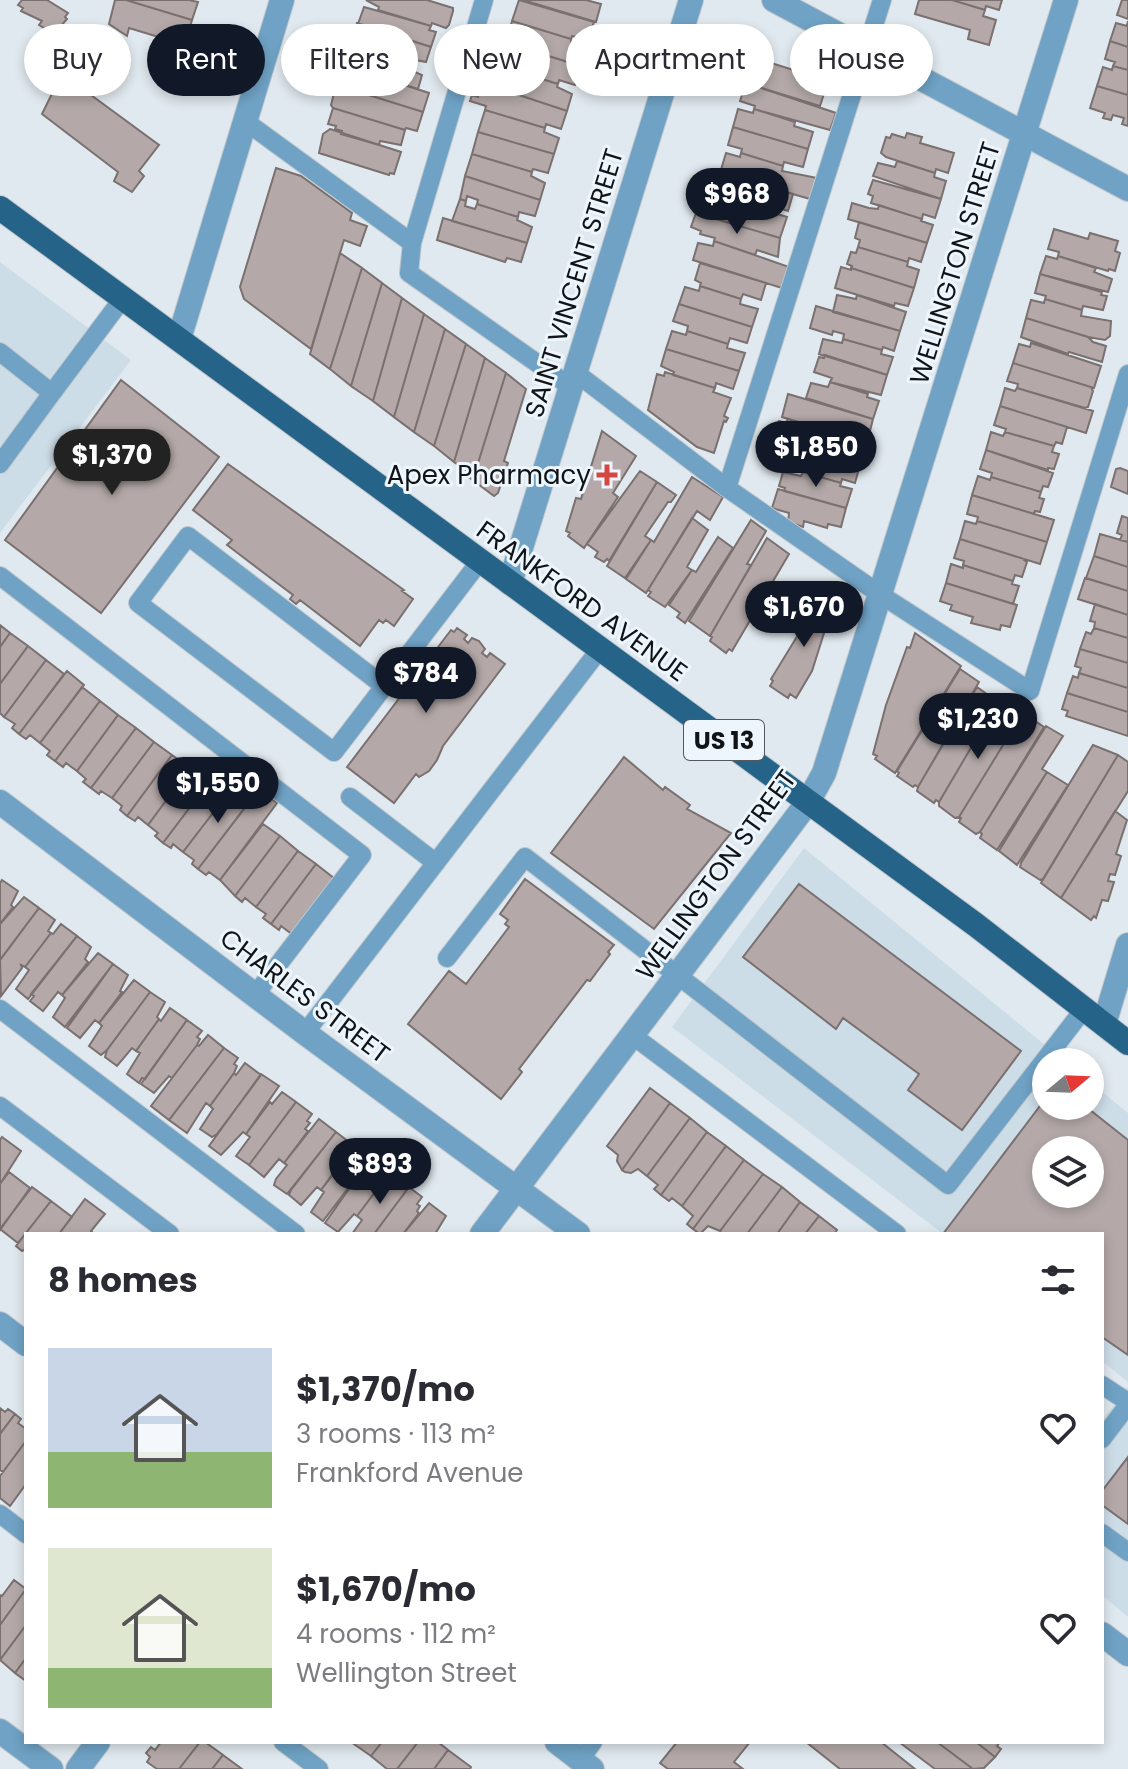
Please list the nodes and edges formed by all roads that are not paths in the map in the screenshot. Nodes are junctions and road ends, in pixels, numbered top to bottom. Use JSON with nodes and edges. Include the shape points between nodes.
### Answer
{"nodes":[{"id":1,"x":282,"y":0,"type":"edge"},
{"id":2,"x":484,"y":0,"type":"edge"},
{"id":3,"x":691,"y":0,"type":"edge"},
{"id":4,"x":774,"y":0,"type":"edge"},
{"id":5,"x":882,"y":0,"type":"edge"},
{"id":6,"x":1066,"y":0,"type":"edge"},
{"id":7,"x":818,"y":24,"type":"edge"},
{"id":8,"x":874,"y":24,"type":"edge"},
{"id":9,"x":933,"y":85,"type":"edge"},
{"id":10,"x":851,"y":96,"type":"edge"},
{"id":11,"x":245,"y":121,"type":"junction"},
{"id":12,"x":1025,"y":134,"type":"junction"},
{"id":13,"x":1128,"y":189,"type":"edge"},
{"id":14,"x":0,"y":208,"type":"edge"},
{"id":15,"x":412,"y":243,"type":"junction"},
{"id":16,"x":123,"y":298,"type":"junction"},
{"id":17,"x":179,"y":339,"type":"junction"},
{"id":18,"x":0,"y":352,"type":"edge"},
{"id":19,"x":1128,"y":374,"type":"edge"},
{"id":20,"x":573,"y":380,"type":"junction"},
{"id":21,"x":52,"y":393,"type":"junction"},
{"id":22,"x":0,"y":464,"type":"edge"},
{"id":23,"x":727,"y":488,"type":"junction"},
{"id":24,"x":480,"y":561,"type":"junction"},
{"id":25,"x":0,"y":576,"type":"edge"},
{"id":26,"x":510,"y":583,"type":"junction"},
{"id":27,"x":881,"y":595,"type":"junction"},
{"id":28,"x":600,"y":649,"type":"junction"},
{"id":29,"x":384,"y":686,"type":"junction"},
{"id":30,"x":350,"y":797,"type":"dead end"},
{"id":31,"x":0,"y":802,"type":"edge"},
{"id":32,"x":808,"y":802,"type":"junction"},
{"id":33,"x":436,"y":863,"type":"junction"},
{"id":34,"x":1128,"y":945,"type":"edge"},
{"id":35,"x":447,"y":958,"type":"dead end"},
{"id":36,"x":677,"y":975,"type":"junction"},
{"id":37,"x":255,"y":995,"type":"junction"},
{"id":38,"x":0,"y":1009,"type":"edge"},
{"id":39,"x":1084,"y":1009,"type":"junction"},
{"id":40,"x":1104,"y":1024,"type":"junction"},
{"id":41,"x":305,"y":1033,"type":"junction"},
{"id":42,"x":632,"y":1035,"type":"junction"},
{"id":43,"x":1128,"y":1043,"type":"edge"},
{"id":44,"x":0,"y":1106,"type":"edge"},
{"id":45,"x":517,"y":1188,"type":"junction"},
{"id":46,"x":167,"y":1232,"type":"edge"},
{"id":47,"x":293,"y":1232,"type":"edge"},
{"id":48,"x":484,"y":1232,"type":"edge"},
{"id":49,"x":575,"y":1232,"type":"edge"},
{"id":50,"x":894,"y":1232,"type":"edge"},
{"id":51,"x":0,"y":1324,"type":"edge"},
{"id":52,"x":24,"y":1342,"type":"edge"},
{"id":53,"x":1104,"y":1386,"type":"edge"},
{"id":54,"x":1128,"y":1404,"type":"edge"},
{"id":55,"x":1104,"y":1436,"type":"edge"},
{"id":56,"x":0,"y":1514,"type":"edge"},
{"id":57,"x":24,"y":1532,"type":"edge"},
{"id":58,"x":1104,"y":1534,"type":"edge"},
{"id":59,"x":1128,"y":1552,"type":"edge"},
{"id":60,"x":1104,"y":1636,"type":"edge"},
{"id":61,"x":1128,"y":1654,"type":"edge"},
{"id":62,"x":0,"y":1731,"type":"edge"},
{"id":63,"x":97,"y":1744,"type":"edge"},
{"id":64,"x":286,"y":1744,"type":"edge"},
{"id":65,"x":561,"y":1744,"type":"edge"},
{"id":66,"x":588,"y":1757,"type":"edge"},
{"id":67,"x":51,"y":1769,"type":"edge"},
{"id":68,"x":78,"y":1769,"type":"edge"},
{"id":69,"x":319,"y":1769,"type":"edge"}],
"edges":[{"from":1,"to":11,"type":"street"},
{"from":2,"to":15,"type":"lane"},
{"from":3,"to":20,"type":"street","name":"SAINT VINCENT STREET"},
{"from":4,"to":7,"type":"street"},
{"from":5,"to":8,"type":"lane"},
{"from":6,"to":12,"type":"street","name":"WELLINGTON STREET"},
{"from":9,"to":12,"type":"street"},
{"from":10,"to":23,"type":"lane"},
{"from":11,"to":15,"type":"lane"},
{"from":11,"to":17,"type":"street"},
{"from":12,"to":13,"type":"street"},
{"from":12,"to":27,"type":"street","name":"WELLINGTON STREET"},
{"from":14,"to":16,"type":"main road","name":"FRANKFORD AVENUE","number":"US 13"},
{"from":15,"to":20,"type":"lane","via":[[409,273]]},
{"from":16,"to":17,"type":"main road","name":"FRANKFORD AVENUE","number":"US 13"},
{"from":16,"to":21,"type":"lane"},
{"from":17,"to":24,"type":"main road","name":"FRANKFORD AVENUE","number":"US 13"},
{"from":18,"to":21,"type":"lane"},
{"from":19,"to":27,"type":"lane","via":[[1030,691]]},
{"from":20,"to":23,"type":"lane"},
{"from":20,"to":26,"type":"street","name":"SAINT VINCENT STREET"},
{"from":21,"to":22,"type":"lane"},
{"from":23,"to":27,"type":"lane"},
{"from":24,"to":26,"type":"main road","name":"FRANKFORD AVENUE","number":"US 13"},
{"from":24,"to":29,"type":"lane"},
{"from":25,"to":37,"type":"lane","via":[[362,855]]},
{"from":26,"to":28,"type":"main road","name":"FRANKFORD AVENUE","number":"US 13"},
{"from":27,"to":32,"type":"street","name":"WELLINGTON STREET","via":[[835,742]]},
{"from":28,"to":32,"type":"main road","name":"FRANKFORD AVENUE","number":"US 13"},
{"from":28,"to":33,"type":"lane"},
{"from":29,"to":29,"type":"lane","via":[[334,752],[138,603],[188,536]]},
{"from":30,"to":33,"type":"lane"},
{"from":31,"to":37,"type":"street","name":"CHARLES STREET"},
{"from":32,"to":36,"type":"street","name":"WELLINGTON STREET"},
{"from":32,"to":39,"type":"main road","name":"FRANKFORD AVENUE","number":"US 13"},
{"from":33,"to":41,"type":"lane"},
{"from":34,"to":40,"type":"street"},
{"from":35,"to":36,"type":"lane","via":[[525,857]]},
{"from":36,"to":39,"type":"lane","via":[[948,1185]]},
{"from":36,"to":42,"type":"street","name":"WELLINGTON STREET"},
{"from":37,"to":41,"type":"street","name":"CHARLES STREET"},
{"from":38,"to":47,"type":"lane"},
{"from":39,"to":40,"type":"main road","name":"FRANKFORD AVENUE","number":"US 13"},
{"from":40,"to":43,"type":"main road","name":"FRANKFORD AVENUE","number":"US 13"},
{"from":41,"to":45,"type":"street","name":"CHARLES STREET"},
{"from":42,"to":45,"type":"street","name":"WELLINGTON STREET"},
{"from":42,"to":50,"type":"lane"},
{"from":44,"to":46,"type":"lane"},
{"from":45,"to":48,"type":"street","name":"WELLINGTON STREET"},
{"from":45,"to":49,"type":"street","name":"CHARLES STREET"},
{"from":51,"to":52,"type":"street"},
{"from":53,"to":54,"type":"lane"},
{"from":54,"to":55,"type":"lane"},
{"from":56,"to":57,"type":"lane"},
{"from":58,"to":59,"type":"lane"},
{"from":60,"to":61,"type":"street"},
{"from":62,"to":67,"type":"street"},
{"from":63,"to":68,"type":"street"},
{"from":64,"to":69,"type":"lane"},
{"from":65,"to":66,"type":"street"}]}
